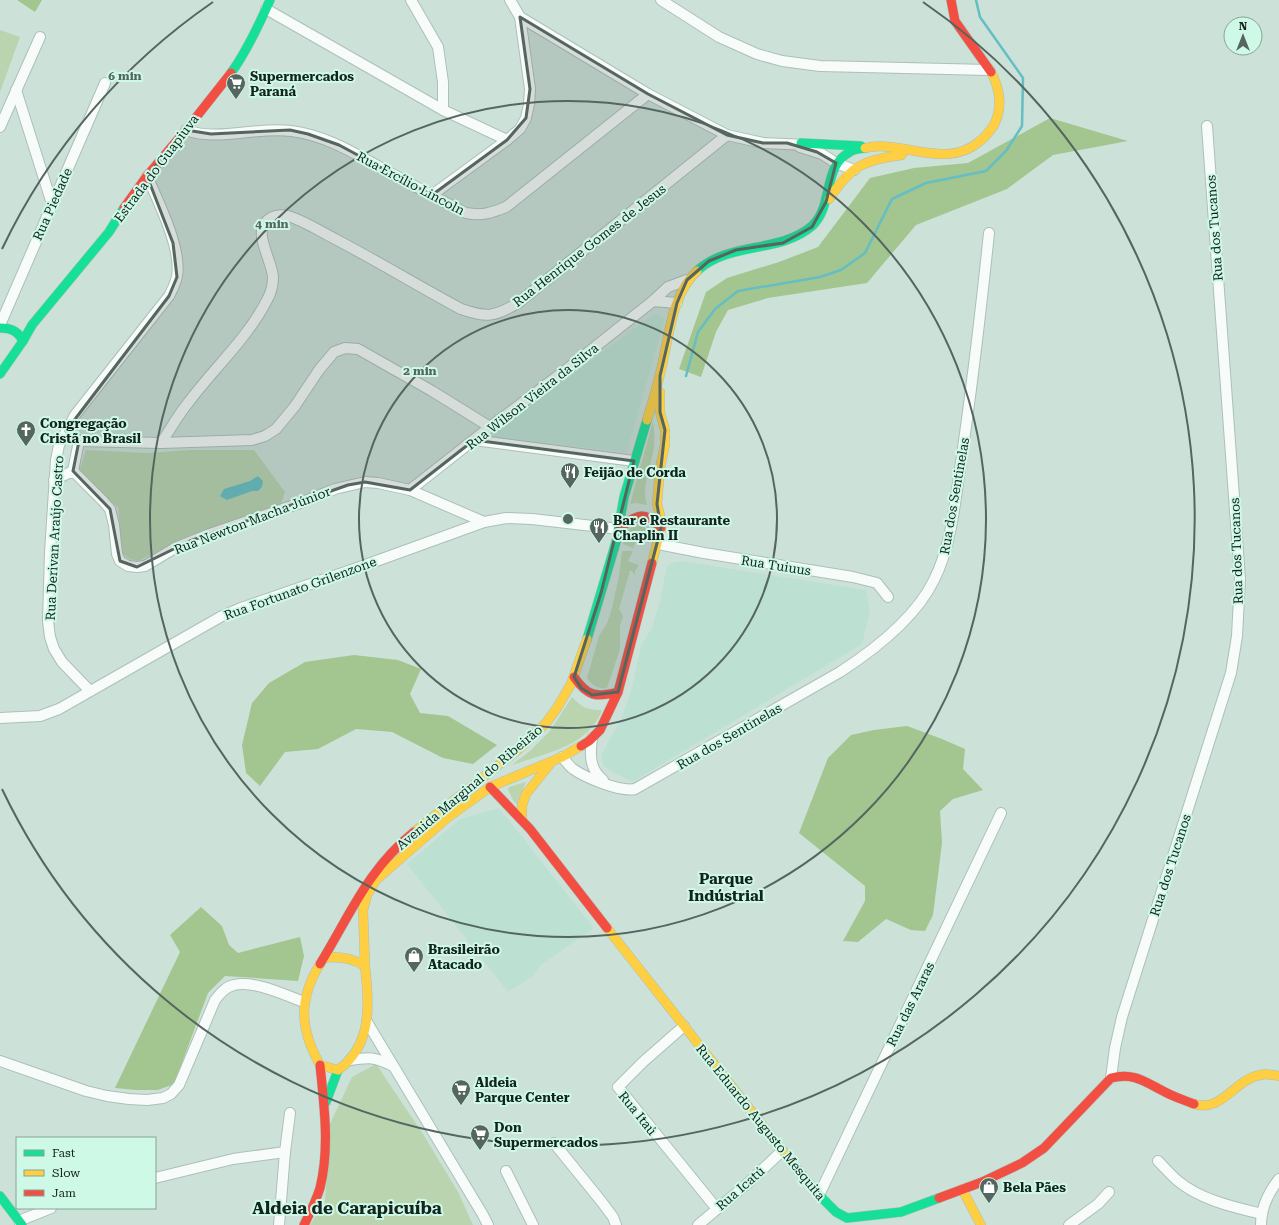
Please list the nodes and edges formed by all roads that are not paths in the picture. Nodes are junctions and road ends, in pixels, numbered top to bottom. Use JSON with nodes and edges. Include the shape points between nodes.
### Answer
{"nodes":[{"id":1,"x":411,"y":0,"type":"edge"},
{"id":2,"x":510,"y":0,"type":"edge"},
{"id":3,"x":661,"y":0,"type":"edge"},
{"id":4,"x":951,"y":0,"type":"edge"},
{"id":5,"x":268,"y":4,"type":"edge"},
{"id":6,"x":520,"y":17,"type":"junction"},
{"id":7,"x":40,"y":37,"type":"dead end"},
{"id":8,"x":989,"y":70,"type":"junction"},
{"id":9,"x":105,"y":84,"type":"dead end"},
{"id":10,"x":16,"y":90,"type":"junction"},
{"id":11,"x":648,"y":94,"type":"junction"},
{"id":12,"x":443,"y":110,"type":"junction"},
{"id":13,"x":1207,"y":126,"type":"dead end"},
{"id":14,"x":0,"y":127,"type":"edge"},
{"id":15,"x":186,"y":130,"type":"junction"},
{"id":16,"x":727,"y":134,"type":"junction"},
{"id":17,"x":507,"y":140,"type":"junction"},
{"id":18,"x":787,"y":144,"type":"junction"},
{"id":19,"x":801,"y":144,"type":"junction"},
{"id":20,"x":867,"y":146,"type":"junction"},
{"id":21,"x":849,"y":152,"type":"junction"},
{"id":22,"x":921,"y":152,"type":"junction"},
{"id":23,"x":836,"y":164,"type":"junction"},
{"id":24,"x":854,"y":170,"type":"junction"},
{"id":25,"x":147,"y":176,"type":"junction"},
{"id":26,"x":432,"y":195,"type":"junction"},
{"id":27,"x":826,"y":202,"type":"junction"},
{"id":28,"x":52,"y":204,"type":"junction"},
{"id":29,"x":989,"y":234,"type":"dead end"},
{"id":30,"x":687,"y":280,"type":"junction"},
{"id":31,"x":653,"y":301,"type":"junction"},
{"id":32,"x":677,"y":303,"type":"junction"},
{"id":33,"x":0,"y":325,"type":"edge"},
{"id":34,"x":32,"y":325,"type":"junction"},
{"id":35,"x":0,"y":328,"type":"edge"},
{"id":36,"x":14,"y":329,"type":"junction"},
{"id":37,"x":23,"y":341,"type":"junction"},
{"id":38,"x":0,"y":358,"type":"edge"},
{"id":39,"x":9,"y":362,"type":"junction"},
{"id":40,"x":0,"y":374,"type":"edge"},
{"id":41,"x":660,"y":376,"type":"junction"},
{"id":42,"x":490,"y":427,"type":"junction"},
{"id":43,"x":66,"y":431,"type":"junction"},
{"id":44,"x":474,"y":440,"type":"junction"},
{"id":45,"x":79,"y":441,"type":"junction"},
{"id":46,"x":161,"y":443,"type":"junction"},
{"id":47,"x":634,"y":461,"type":"junction"},
{"id":48,"x":73,"y":471,"type":"junction"},
{"id":49,"x":54,"y":480,"type":"junction"},
{"id":50,"x":410,"y":490,"type":"junction"},
{"id":51,"x":484,"y":522,"type":"junction"},
{"id":52,"x":661,"y":528,"type":"junction"},
{"id":53,"x":619,"y":529,"type":"junction"},
{"id":54,"x":658,"y":544,"type":"junction"},
{"id":55,"x":888,"y":597,"type":"dead end"},
{"id":56,"x":574,"y":678,"type":"junction"},
{"id":57,"x":90,"y":691,"type":"junction"},
{"id":58,"x":618,"y":692,"type":"junction"},
{"id":59,"x":0,"y":718,"type":"edge"},
{"id":60,"x":592,"y":738,"type":"junction"},
{"id":61,"x":562,"y":757,"type":"junction"},
{"id":62,"x":552,"y":762,"type":"junction"},
{"id":63,"x":611,"y":786,"type":"junction"},
{"id":64,"x":490,"y":787,"type":"junction"},
{"id":65,"x":1001,"y":813,"type":"dead end"},
{"id":66,"x":522,"y":820,"type":"junction"},
{"id":67,"x":324,"y":958,"type":"junction"},
{"id":68,"x":365,"y":966,"type":"junction"},
{"id":69,"x":304,"y":1002,"type":"junction"},
{"id":70,"x":367,"y":1022,"type":"junction"},
{"id":71,"x":684,"y":1026,"type":"junction"},
{"id":72,"x":350,"y":1060,"type":"junction"},
{"id":73,"x":0,"y":1061,"type":"edge"},
{"id":74,"x":320,"y":1065,"type":"junction"},
{"id":75,"x":393,"y":1066,"type":"junction"},
{"id":76,"x":338,"y":1070,"type":"junction"},
{"id":77,"x":1279,"y":1076,"type":"edge"},
{"id":78,"x":1111,"y":1078,"type":"junction"},
{"id":79,"x":324,"y":1106,"type":"junction"},
{"id":80,"x":290,"y":1113,"type":"dead end"},
{"id":81,"x":554,"y":1143,"type":"dead end"},
{"id":82,"x":782,"y":1151,"type":"junction"},
{"id":83,"x":285,"y":1152,"type":"junction"},
{"id":84,"x":1158,"y":1162,"type":"dead end"},
{"id":85,"x":506,"y":1171,"type":"dead end"},
{"id":86,"x":156,"y":1178,"type":"edge"},
{"id":87,"x":1279,"y":1179,"type":"edge"},
{"id":88,"x":1276,"y":1187,"type":"edge"},
{"id":89,"x":962,"y":1189,"type":"junction"},
{"id":90,"x":1109,"y":1192,"type":"dead end"},
{"id":91,"x":0,"y":1196,"type":"edge"},
{"id":92,"x":819,"y":1196,"type":"junction"},
{"id":93,"x":49,"y":1209,"type":"edge"},
{"id":94,"x":717,"y":1209,"type":"junction"},
{"id":95,"x":1262,"y":1214,"type":"junction"},
{"id":96,"x":850,"y":1221,"type":"edge"},
{"id":97,"x":20,"y":1223,"type":"edge"},
{"id":98,"x":279,"y":1225,"type":"edge"},
{"id":99,"x":304,"y":1225,"type":"edge"},
{"id":100,"x":488,"y":1225,"type":"edge"},
{"id":101,"x":533,"y":1225,"type":"edge"},
{"id":102,"x":616,"y":1225,"type":"edge"},
{"id":103,"x":698,"y":1225,"type":"edge"},
{"id":104,"x":981,"y":1225,"type":"edge"},
{"id":105,"x":1069,"y":1225,"type":"edge"},
{"id":106,"x":1261,"y":1225,"type":"edge"}],
"edges":[{"from":1,"to":12,"type":"street","via":[[438,47],[443,82]]},
{"from":2,"to":6,"type":"street"},
{"from":3,"to":8,"type":"street","via":[[719,37],[757,54],[782,61],[820,66]]},
{"from":4,"to":8,"type":"main road","name":"Avenida Marginal do Ribeirão","via":[[954,18]]},
{"from":5,"to":12,"type":"street"},
{"from":5,"to":15,"type":"main road","name":"Estrada do Guapiuva","via":[[236,66]]},
{"from":6,"to":11,"type":"street"},
{"from":6,"to":17,"type":"street","via":[[530,89],[529,104],[520,129]]},
{"from":7,"to":10,"type":"street"},
{"from":8,"to":22,"type":"main road","name":"Avenida Marginal do Ribeirão","via":[[998,88],[1000,100],[994,127],[972,149],[940,154]]},
{"from":9,"to":28,"type":"street","name":"Rua Piedade"},
{"from":10,"to":14,"type":"street"},
{"from":10,"to":28,"type":"street"},
{"from":11,"to":16,"type":"street"},
{"from":11,"to":26,"type":"street","name":"Rua Ercílio Lincoln","via":[[506,207],[488,214],[476,215],[466,213]]},
{"from":12,"to":17,"type":"street"},
{"from":13,"to":78,"type":"street","name":"Rua dos Tucanos","via":[[1240,579],[1237,636],[1231,673],[1122,1016]]},
{"from":15,"to":25,"type":"main road","name":"Estrada do Guapiuva"},
{"from":15,"to":26,"type":"street","name":"Rua Ercílio Lincoln","via":[[211,134],[290,130],[308,134],[339,145]]},
{"from":16,"to":18,"type":"street","via":[[763,143]]},
{"from":16,"to":46,"type":"street","name":"Rua Henrique Gomes de Jesus","via":[[518,304],[487,316],[461,309],[299,220],[277,215],[269,219],[263,226],[262,234],[273,277],[268,298],[240,340],[187,403]]},
{"from":17,"to":26,"type":"street"},
{"from":18,"to":19,"type":"street"},
{"from":18,"to":23,"type":"street","via":[[822,154]]},
{"from":19,"to":20,"type":"main road"},
{"from":19,"to":21,"type":"street"},
{"from":20,"to":21,"type":"main road","name":"Avenida Marginal do Ribeirão"},
{"from":20,"to":22,"type":"main road","name":"Avenida Marginal do Ribeirão"},
{"from":21,"to":23,"type":"main road","name":"Avenida Marginal do Ribeirão"},
{"from":22,"to":24,"type":"main road","name":"Avenida Marginal do Ribeirão","via":[[880,158]]},
{"from":23,"to":24,"type":"street"},
{"from":23,"to":27,"type":"main road","name":"Avenida Marginal do Ribeirão"},
{"from":24,"to":27,"type":"main road","name":"Avenida Marginal do Ribeirão"},
{"from":25,"to":34,"type":"main road","name":"Estrada do Guapiuva","via":[[109,232]]},
{"from":25,"to":43,"type":"street","name":"Rua Derivan Araújo Castro","via":[[160,203],[173,243],[178,263],[177,277],[169,296],[75,415]]},
{"from":27,"to":30,"type":"main road","name":"Avenida Marginal do Ribeirão","via":[[820,218],[799,236],[783,243],[736,250],[718,256],[700,267]]},
{"from":28,"to":33,"type":"street","name":"Rua Piedade"},
{"from":29,"to":63,"type":"street","name":"Rua dos Sentinelas","via":[[971,396],[952,520],[942,564],[930,587],[905,620],[884,640],[840,672],[635,789],[622,790]]},
{"from":30,"to":31,"type":"street","name":"Rua Wilson Vieira da Silva","via":[[668,287]]},
{"from":30,"to":32,"type":"main road","name":"Avenida Marginal do Ribeirão"},
{"from":31,"to":32,"type":"street"},
{"from":31,"to":42,"type":"street","name":"Rua Wilson Vieira da Silva"},
{"from":32,"to":41,"type":"main road","name":"Avenida Marginal do Ribeirão"},
{"from":34,"to":36,"type":"main road"},
{"from":34,"to":37,"type":"main road","name":"Estrada do Guapiuva"},
{"from":35,"to":36,"type":"main road"},
{"from":36,"to":37,"type":"main road"},
{"from":37,"to":39,"type":"main road","name":"Estrada do Guapiuva"},
{"from":38,"to":39,"type":"main road"},
{"from":39,"to":40,"type":"main road","name":"Estrada do Guapiuva"},
{"from":41,"to":47,"type":"main road","name":"Avenida Marginal do Ribeirão"},
{"from":41,"to":52,"type":"main road","name":"Avenida Marginal do Ribeirão","via":[[660,412],[665,430],[657,504]]},
{"from":42,"to":44,"type":"street","name":"Rua Wilson Vieira da Silva"},
{"from":42,"to":46,"type":"street","via":[[358,349],[345,348],[334,352],[327,359],[295,406],[276,429],[265,436],[252,440]]},
{"from":43,"to":45,"type":"street"},
{"from":43,"to":49,"type":"street","name":"Rua Derivan Araújo Castro","via":[[59,445]]},
{"from":44,"to":47,"type":"street"},
{"from":44,"to":50,"type":"street","name":"Rua Wilson Vieira da Silva"},
{"from":45,"to":46,"type":"street"},
{"from":45,"to":48,"type":"street"},
{"from":47,"to":53,"type":"main road","name":"Avenida Marginal do Ribeirão","via":[[623,501]]},
{"from":48,"to":49,"type":"street"},
{"from":48,"to":50,"type":"street","name":"Rua Newton Macha Júnior","via":[[110,509],[120,561],[128,566],[137,567],[145,566],[190,541],[348,485],[378,483]]},
{"from":49,"to":57,"type":"street","name":"Rua Derivan Araújo Castro","via":[[50,637],[62,662]]},
{"from":50,"to":51,"type":"street","name":"Rua Newton Macha Júnior"},
{"from":51,"to":53,"type":"street","name":"Rua Fortunato Grilenzone","via":[[506,518],[532,519]]},
{"from":51,"to":57,"type":"street","name":"Rua Fortunato Grilenzone","via":[[241,608]]},
{"from":52,"to":53,"type":"main road","via":[[654,519],[644,515],[633,516]]},
{"from":52,"to":54,"type":"main road","name":"Avenida Marginal do Ribeirão"},
{"from":53,"to":56,"type":"main road","name":"Avenida Marginal do Ribeirão"},
{"from":54,"to":55,"type":"street","name":"Rua Tuiuus","via":[[853,577],[877,583]]},
{"from":54,"to":58,"type":"main road","name":"Avenida Marginal do Ribeirão"},
{"from":56,"to":58,"type":"main road","via":[[581,688],[592,695],[604,696]]},
{"from":56,"to":67,"type":"main road","name":"Avenida Marginal do Ribeirão","via":[[557,708],[535,736],[395,848],[351,907]]},
{"from":57,"to":59,"type":"street","name":"Rua Fortunato Grilenzone","via":[[59,709],[40,716]]},
{"from":58,"to":60,"type":"main road","name":"Avenida Marginal do Ribeirão","via":[[600,730]]},
{"from":60,"to":61,"type":"main road","name":"Avenida Marginal do Ribeirão"},
{"from":60,"to":63,"type":"street","via":[[590,753],[594,771]]},
{"from":61,"to":62,"type":"main road","name":"Avenida Marginal do Ribeirão"},
{"from":61,"to":63,"type":"street","name":"Rua dos Sentinelas","via":[[573,768]]},
{"from":62,"to":64,"type":"main road","name":"Avenida Marginal do Ribeirão"},
{"from":62,"to":66,"type":"main road","via":[[526,794],[522,806]]},
{"from":64,"to":66,"type":"main road","name":"Rua Eduardo Augusto Mesquita"},
{"from":64,"to":68,"type":"main road","name":"Avenida Marginal do Ribeirão","via":[[447,818],[376,880],[367,895],[363,910]]},
{"from":65,"to":92,"type":"street","name":"Rua das Araras"},
{"from":66,"to":71,"type":"main road","name":"Rua Eduardo Augusto Mesquita"},
{"from":67,"to":68,"type":"main road","via":[[347,958]]},
{"from":67,"to":69,"type":"main road","name":"Avenida Marginal do Ribeirão","via":[[310,982]]},
{"from":68,"to":70,"type":"main road","name":"Avenida Marginal do Ribeirão"},
{"from":69,"to":73,"type":"street","via":[[247,984],[233,985],[224,990],[215,1000],[179,1084],[171,1094],[163,1098],[147,1100],[107,1096],[79,1089]]},
{"from":69,"to":74,"type":"main road","name":"Avenida Marginal do Ribeirão","via":[[303,1020],[307,1037]]},
{"from":70,"to":72,"type":"main road","name":"Avenida Marginal do Ribeirão","via":[[360,1045]]},
{"from":70,"to":75,"type":"street"},
{"from":71,"to":82,"type":"main road","name":"Rua Eduardo Augusto Mesquita"},
{"from":71,"to":94,"type":"street","name":"Rua Itaú","via":[[618,1087]]},
{"from":72,"to":75,"type":"street","via":[[372,1058]]},
{"from":72,"to":76,"type":"main road","name":"Avenida Marginal do Ribeirão"},
{"from":74,"to":76,"type":"main road"},
{"from":74,"to":79,"type":"main road"},
{"from":75,"to":100,"type":"street"},
{"from":76,"to":79,"type":"main road"},
{"from":77,"to":78,"type":"main road","via":[[1259,1074],[1216,1103],[1202,1106],[1165,1092],[1140,1078],[1128,1075]]},
{"from":78,"to":89,"type":"main road","name":"Rua Eduardo Augusto Mesquita","via":[[1044,1148],[1022,1163]]},
{"from":79,"to":99,"type":"main road","via":[[321,1185],[317,1201]]},
{"from":80,"to":83,"type":"street"},
{"from":81,"to":102,"type":"street","via":[[601,1201]]},
{"from":82,"to":92,"type":"main road","name":"Rua Eduardo Augusto Mesquita"},
{"from":82,"to":94,"type":"street","name":"Rua Icatú"},
{"from":83,"to":86,"type":"street","via":[[233,1159]]},
{"from":83,"to":98,"type":"street"},
{"from":84,"to":95,"type":"street","via":[[1192,1190],[1223,1204]]},
{"from":85,"to":101,"type":"street"},
{"from":87,"to":88,"type":"street"},
{"from":88,"to":95,"type":"street","via":[[1265,1202]]},
{"from":89,"to":96,"type":"main road","name":"Rua Eduardo Augusto Mesquita","via":[[901,1212]]},
{"from":89,"to":104,"type":"main road"},
{"from":90,"to":105,"type":"street","via":[[1098,1204]]},
{"from":91,"to":97,"type":"main road"},
{"from":92,"to":96,"type":"main road","name":"Rua Eduardo Augusto Mesquita"},
{"from":93,"to":97,"type":"street"},
{"from":94,"to":103,"type":"street","name":"Rua Icatú"},
{"from":95,"to":106,"type":"street"}]}
